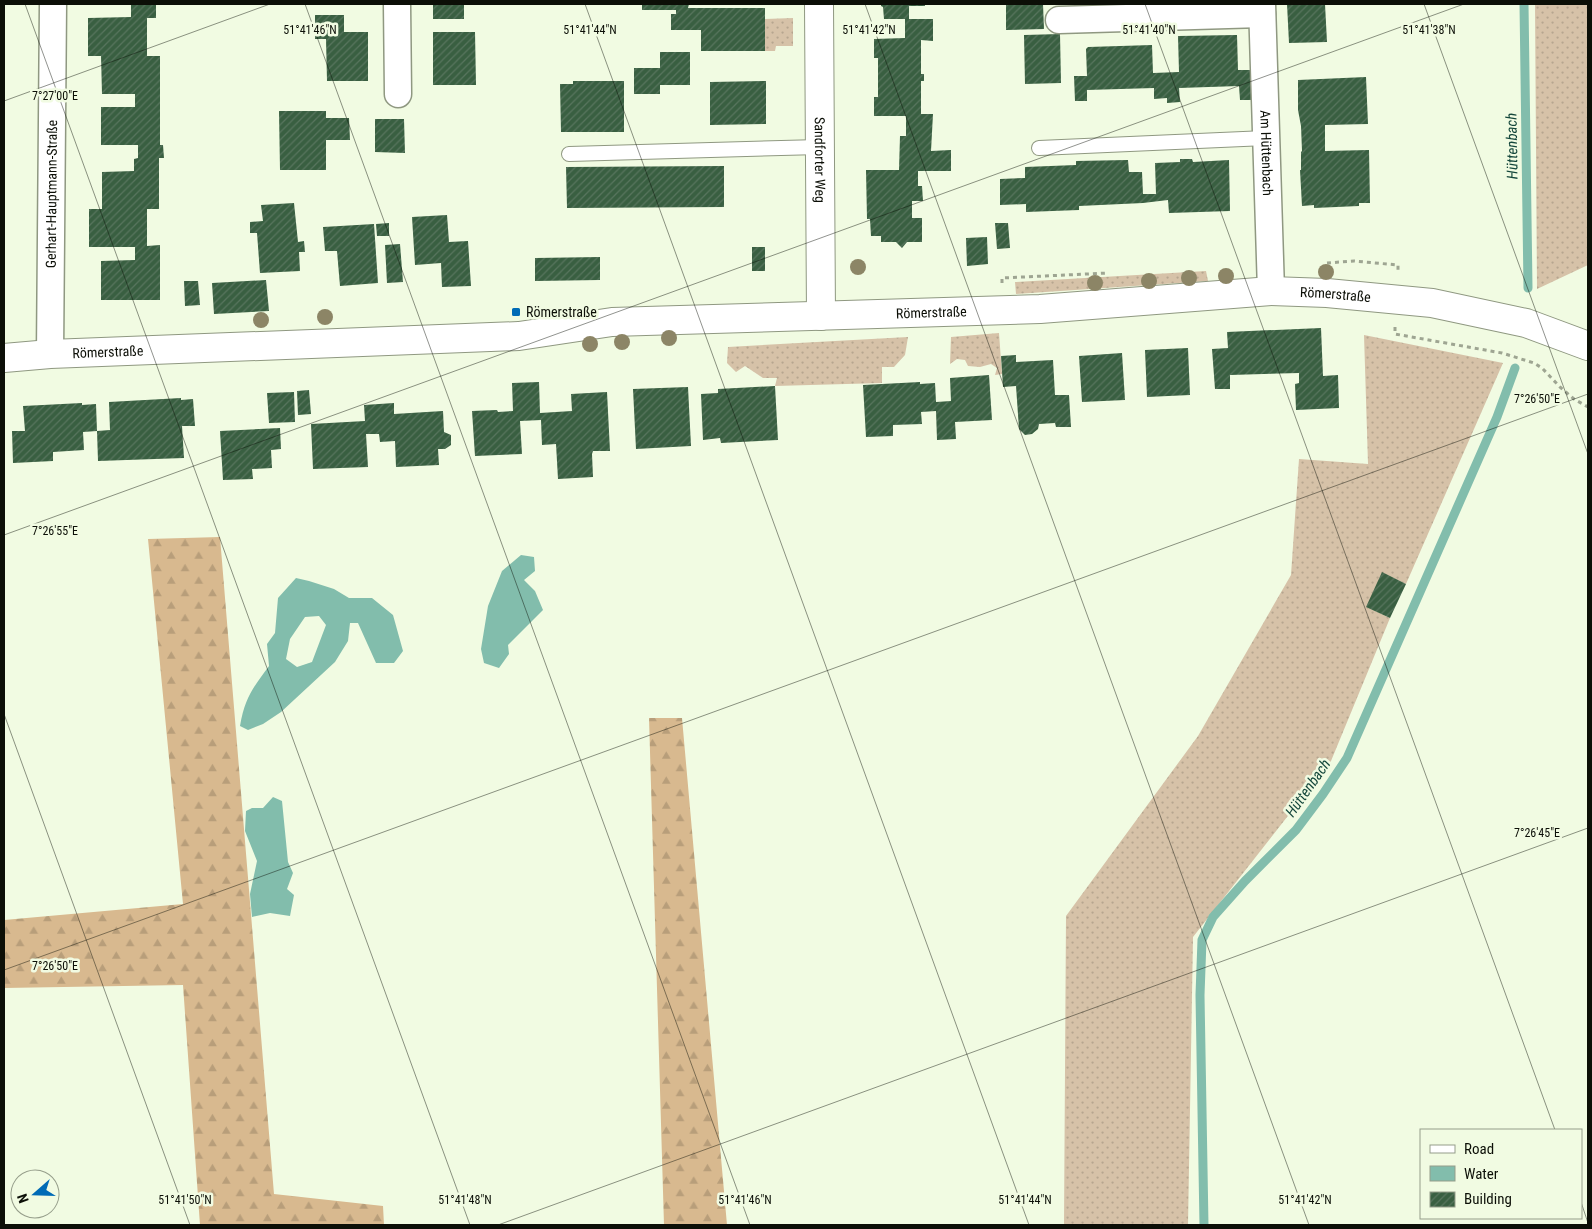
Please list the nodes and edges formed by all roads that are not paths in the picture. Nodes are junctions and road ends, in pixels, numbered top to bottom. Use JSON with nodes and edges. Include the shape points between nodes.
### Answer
{"nodes":[{"id":1,"x":53,"y":4,"type":"edge"},
{"id":2,"x":397,"y":4,"type":"edge"},
{"id":3,"x":819,"y":4,"type":"edge"},
{"id":4,"x":1262,"y":9,"type":"edge"},
{"id":5,"x":1059,"y":20,"type":"dead end"},
{"id":6,"x":398,"y":94,"type":"dead end"},
{"id":7,"x":1266,"y":138,"type":"junction"},
{"id":8,"x":820,"y":147,"type":"junction"},
{"id":9,"x":1039,"y":148,"type":"dead end"},
{"id":10,"x":569,"y":154,"type":"dead end"},
{"id":11,"x":1271,"y":291,"type":"junction"},
{"id":12,"x":821,"y":316,"type":"junction"},
{"id":13,"x":1588,"y":346,"type":"edge"},
{"id":14,"x":50,"y":354,"type":"junction"},
{"id":15,"x":4,"y":358,"type":"edge"}],
"edges":[{"from":1,"to":14,"type":"street","name":"Gerhart-Hauptmann-Straße"},
{"from":2,"to":6,"type":"street"},
{"from":3,"to":8,"type":"street","name":"Sandforter Weg"},
{"from":4,"to":5,"type":"street","name":"Am Hüttenbach"},
{"from":4,"to":7,"type":"street","name":"Am Hüttenbach"},
{"from":7,"to":9,"type":"lane"},
{"from":7,"to":11,"type":"street","name":"Am Hüttenbach"},
{"from":8,"to":10,"type":"lane"},
{"from":8,"to":12,"type":"street","name":"Sandforter Weg"},
{"from":11,"to":12,"type":"street","name":"Römerstraße","via":[[1040,309]]},
{"from":11,"to":13,"type":"street","name":"Römerstraße","via":[[1432,303],[1526,322]]},
{"from":12,"to":14,"type":"street","name":"Römerstraße","via":[[612,322],[519,336]]},
{"from":14,"to":15,"type":"street","name":"Römerstraße"}]}
